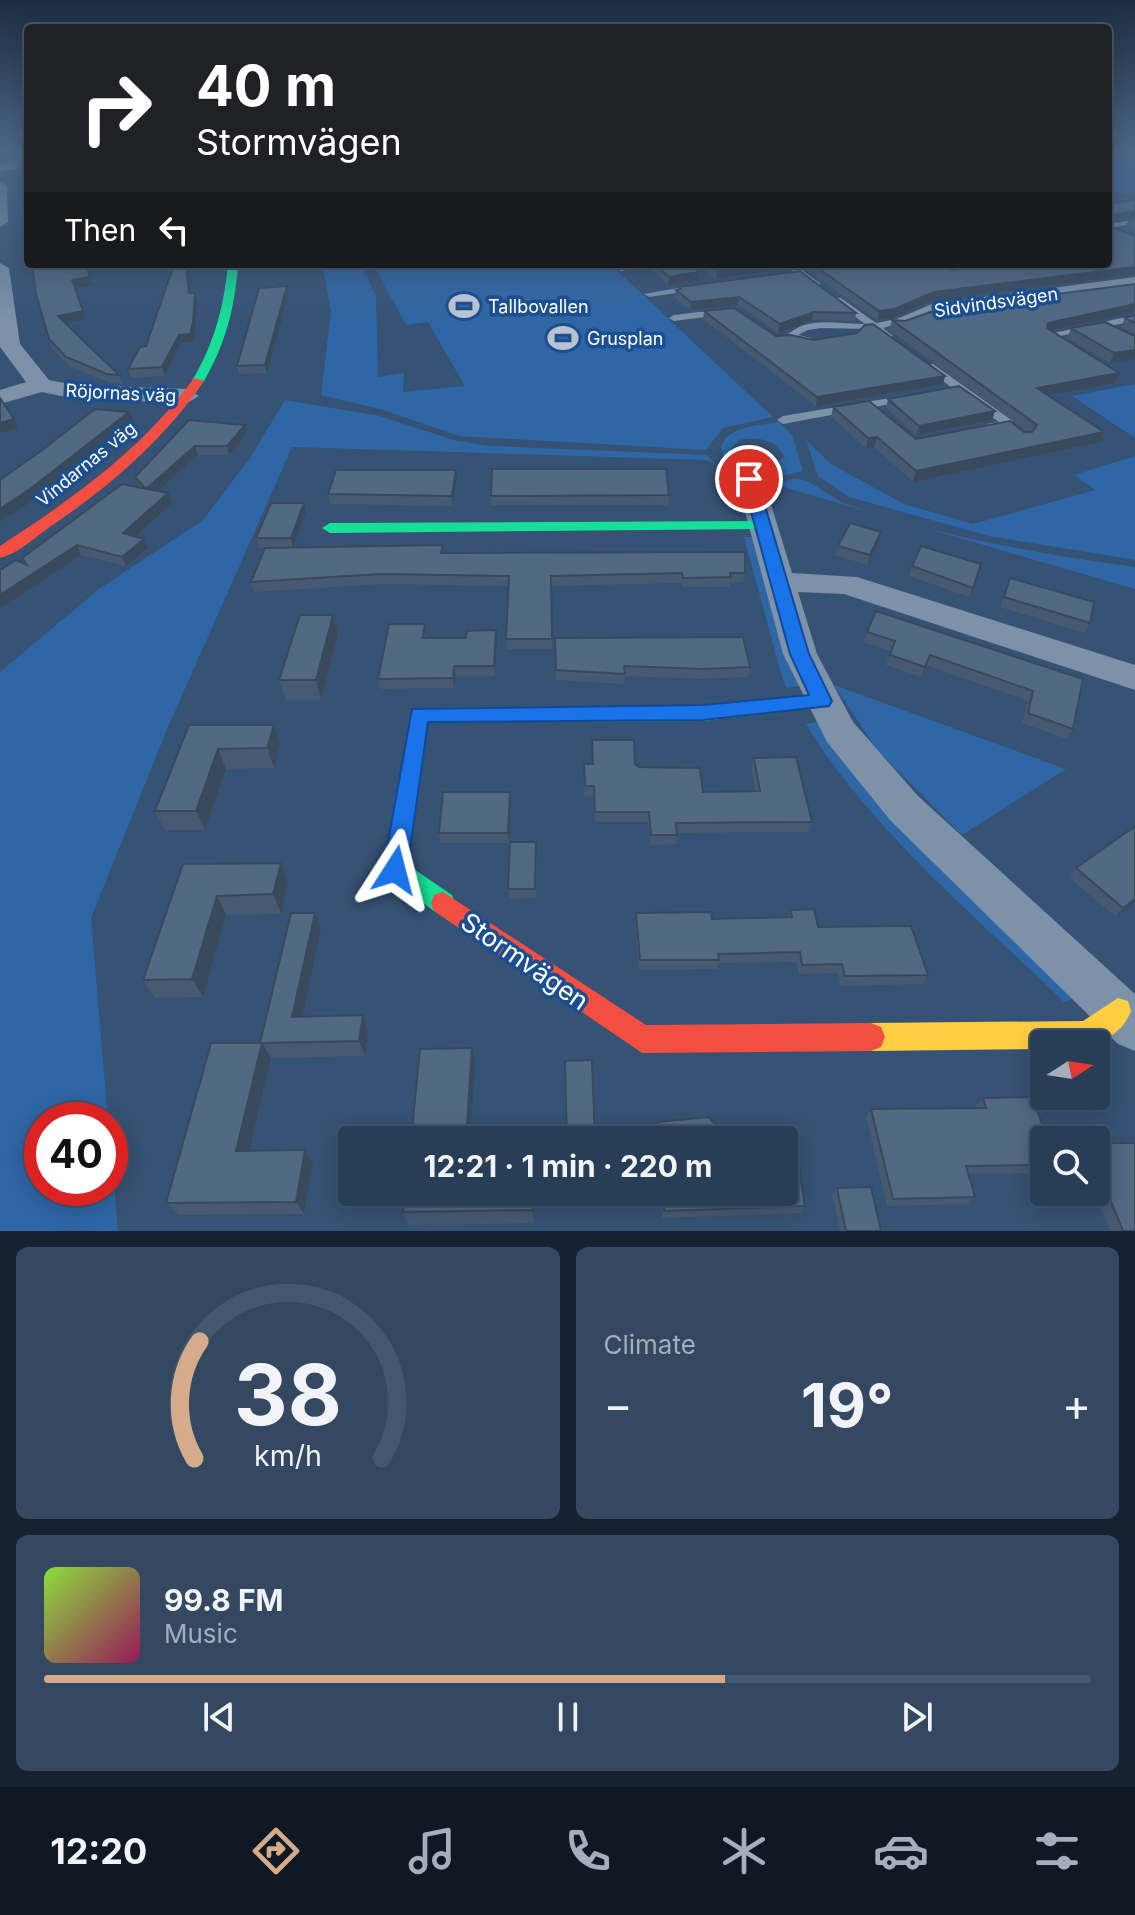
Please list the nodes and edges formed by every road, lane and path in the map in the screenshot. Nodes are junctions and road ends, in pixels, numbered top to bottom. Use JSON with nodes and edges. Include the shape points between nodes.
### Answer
{"nodes":[{"id":1,"x":1135,"y":222,"type":"edge"},
{"id":2,"x":1112,"y":226,"type":"edge"},
{"id":3,"x":1112,"y":229,"type":"edge"},
{"id":4,"x":1122,"y":233,"type":"edge"},
{"id":5,"x":233,"y":268,"type":"edge"},
{"id":6,"x":787,"y":270,"type":"edge"},
{"id":7,"x":0,"y":278,"type":"edge"},
{"id":8,"x":705,"y":278,"type":"dead end"},
{"id":9,"x":1135,"y":283,"type":"edge"},
{"id":10,"x":649,"y":294,"type":"dead end"},
{"id":11,"x":736,"y":310,"type":"edge"},
{"id":12,"x":674,"y":318,"type":"dead end"},
{"id":13,"x":1135,"y":318,"type":"edge"},
{"id":14,"x":902,"y":321,"type":"joint"},
{"id":15,"x":872,"y":325,"type":"junction"},
{"id":16,"x":1106,"y":326,"type":"junction"},
{"id":17,"x":858,"y":327,"type":"junction"},
{"id":18,"x":790,"y":337,"type":"junction"},
{"id":19,"x":1125,"y":337,"type":"edge"},
{"id":20,"x":838,"y":338,"type":"edge"},
{"id":21,"x":825,"y":340,"type":"edge"},
{"id":22,"x":1064,"y":343,"type":"edge"},
{"id":23,"x":904,"y":347,"type":"edge"},
{"id":24,"x":790,"y":350,"type":"edge"},
{"id":25,"x":916,"y":356,"type":"edge"},
{"id":26,"x":41,"y":385,"type":"junction"},
{"id":27,"x":960,"y":388,"type":"junction"},
{"id":28,"x":945,"y":391,"type":"edge"},
{"id":29,"x":187,"y":396,"type":"junction"},
{"id":30,"x":915,"y":396,"type":"edge"},
{"id":31,"x":0,"y":397,"type":"edge"},
{"id":32,"x":869,"y":404,"type":"junction"},
{"id":33,"x":880,"y":414,"type":"edge"},
{"id":34,"x":783,"y":420,"type":"dead end"},
{"id":35,"x":1009,"y":424,"type":"junction"},
{"id":36,"x":981,"y":429,"type":"edge"},
{"id":37,"x":1024,"y":436,"type":"edge"},
{"id":38,"x":743,"y":455,"type":"dead end"},
{"id":39,"x":762,"y":526,"type":"junction"},
{"id":40,"x":330,"y":528,"type":"dead end"},
{"id":41,"x":0,"y":553,"type":"edge"},
{"id":42,"x":778,"y":582,"type":"junction"},
{"id":43,"x":1135,"y":678,"type":"edge"},
{"id":44,"x":822,"y":701,"type":"junction"},
{"id":45,"x":1125,"y":1008,"type":"edge"}],
"edges":[{"from":1,"to":2,"type":"lane"},
{"from":3,"to":4,"type":"lane"},
{"from":5,"to":29,"type":"street","name":"Vindarnas väg","via":[[230,315],[214,355]]},
{"from":6,"to":15,"type":"lane","via":[[801,273]]},
{"from":7,"to":26,"type":"street","name":"Röjornas väg","via":[[9,344]]},
{"from":8,"to":10,"type":"lane","via":[[713,285]]},
{"from":9,"to":14,"type":"street","name":"Sidvindsvägen","via":[[932,310]]},
{"from":11,"to":12,"type":"lane"},
{"from":13,"to":16,"type":"lane"},
{"from":14,"to":15,"type":"lane","name":"Sidvindsvägen"},
{"from":15,"to":17,"type":"lane","name":"Sidvindsvägen"},
{"from":15,"to":23,"type":"lane"},
{"from":16,"to":19,"type":"lane"},
{"from":16,"to":22,"type":"lane","via":[[1050,335]]},
{"from":17,"to":18,"type":"lane","name":"Sidvindsvägen","via":[[837,324],[797,330]]},
{"from":17,"to":20,"type":"lane","name":"Sidvindsvägen","via":[[851,336]]},
{"from":18,"to":21,"type":"lane"},
{"from":18,"to":24,"type":"lane","via":[[776,339]]},
{"from":25,"to":27,"type":"lane"},
{"from":26,"to":29,"type":"street","name":"Röjornas väg","via":[[75,392]]},
{"from":26,"to":31,"type":"street"},
{"from":27,"to":28,"type":"lane"},
{"from":27,"to":35,"type":"lane"},
{"from":29,"to":41,"type":"street","name":"Vindarnas väg","via":[[115,471]]},
{"from":30,"to":32,"type":"lane"},
{"from":32,"to":33,"type":"lane"},
{"from":32,"to":34,"type":"lane"},
{"from":35,"to":36,"type":"lane"},
{"from":35,"to":37,"type":"lane"},
{"from":38,"to":39,"type":"street","name":"Stormvägen"},
{"from":39,"to":40,"type":"street"},
{"from":39,"to":42,"type":"street","name":"Stormvägen"},
{"from":42,"to":43,"type":"street","via":[[846,584]]},
{"from":42,"to":44,"type":"street","name":"Stormvägen","via":[[800,654]]},
{"from":44,"to":45,"type":"street","name":"Stormvägen","via":[[849,744],[904,808]]},
{"from":44,"to":45,"type":"street","name":"Stormvägen","via":[[703,713],[419,714],[395,870],[642,1039],[1088,1035]]}]}
